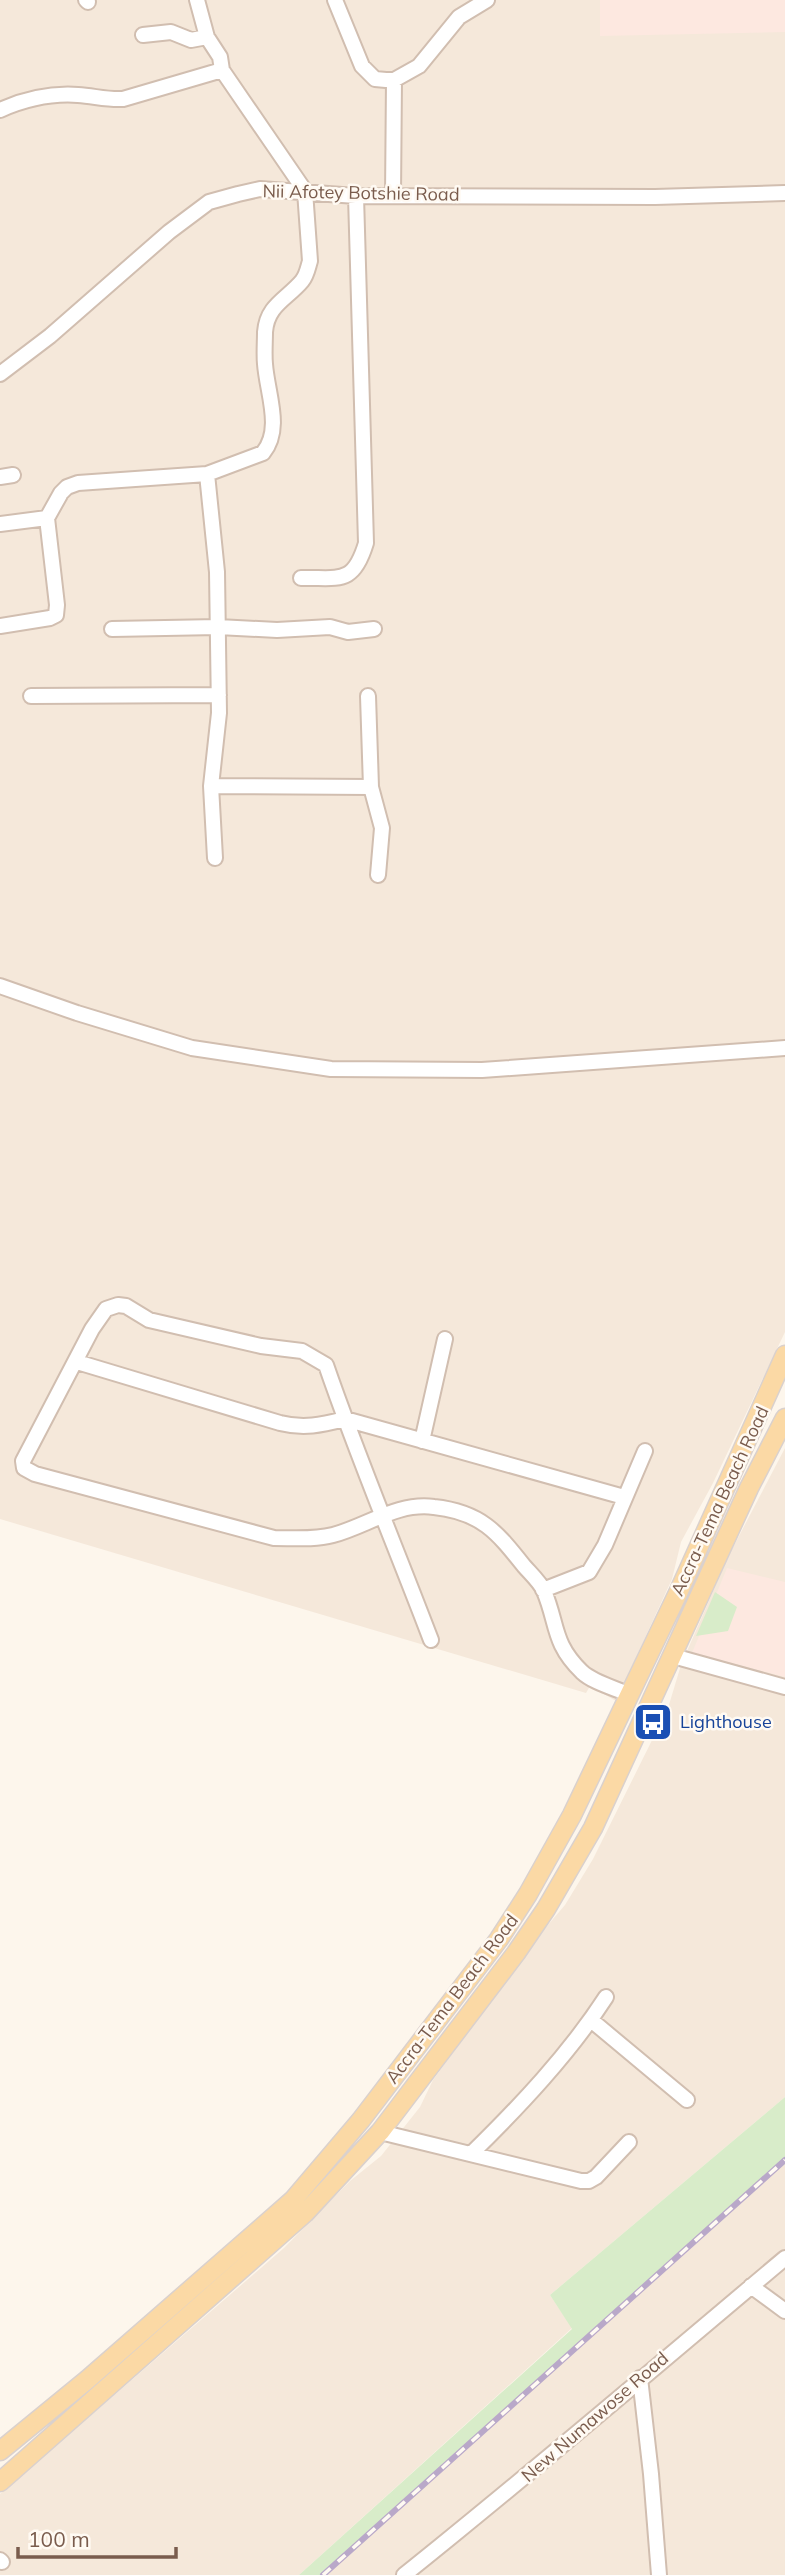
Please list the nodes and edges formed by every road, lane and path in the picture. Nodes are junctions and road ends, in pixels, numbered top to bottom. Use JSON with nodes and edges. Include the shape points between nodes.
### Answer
{"nodes":[{"id":1,"x":197,"y":0,"type":"edge"},
{"id":2,"x":335,"y":0,"type":"edge"},
{"id":3,"x":487,"y":0,"type":"edge"},
{"id":4,"x":144,"y":35,"type":"dead end"},
{"id":5,"x":207,"y":37,"type":"junction"},
{"id":6,"x":222,"y":70,"type":"junction"},
{"id":7,"x":394,"y":80,"type":"junction"},
{"id":8,"x":0,"y":110,"type":"edge"},
{"id":9,"x":304,"y":191,"type":"junction"},
{"id":10,"x":785,"y":193,"type":"edge"},
{"id":11,"x":393,"y":195,"type":"junction"},
{"id":12,"x":356,"y":196,"type":"junction"},
{"id":13,"x":0,"y":374,"type":"edge"},
{"id":14,"x":207,"y":474,"type":"junction"},
{"id":15,"x":47,"y":518,"type":"junction"},
{"id":16,"x":0,"y":524,"type":"edge"},
{"id":17,"x":301,"y":578,"type":"dead end"},
{"id":18,"x":0,"y":626,"type":"edge"},
{"id":19,"x":218,"y":627,"type":"junction"},
{"id":20,"x":112,"y":629,"type":"dead end"},
{"id":21,"x":374,"y":629,"type":"dead end"},
{"id":22,"x":219,"y":695,"type":"junction"},
{"id":23,"x":31,"y":696,"type":"dead end"},
{"id":24,"x":368,"y":696,"type":"dead end"},
{"id":25,"x":211,"y":786,"type":"junction"},
{"id":26,"x":371,"y":787,"type":"junction"},
{"id":27,"x":215,"y":858,"type":"dead end"},
{"id":28,"x":378,"y":875,"type":"dead end"},
{"id":29,"x":0,"y":986,"type":"edge"},
{"id":30,"x":785,"y":1048,"type":"edge"},
{"id":31,"x":445,"y":1339,"type":"dead end"},
{"id":32,"x":785,"y":1355,"type":"edge"},
{"id":33,"x":77,"y":1362,"type":"junction"},
{"id":34,"x":779,"y":1388,"type":"edge"},
{"id":35,"x":785,"y":1418,"type":"edge"},
{"id":36,"x":345,"y":1419,"type":"junction"},
{"id":37,"x":422,"y":1441,"type":"junction"},
{"id":38,"x":645,"y":1451,"type":"dead end"},
{"id":39,"x":624,"y":1497,"type":"junction"},
{"id":40,"x":383,"y":1514,"type":"junction"},
{"id":41,"x":543,"y":1590,"type":"junction"},
{"id":42,"x":431,"y":1640,"type":"dead end"},
{"id":43,"x":673,"y":1656,"type":"junction"},
{"id":44,"x":785,"y":1687,"type":"edge"},
{"id":45,"x":630,"y":1695,"type":"junction"},
{"id":46,"x":606,"y":1997,"type":"dead end"},
{"id":47,"x":591,"y":2020,"type":"junction"},
{"id":48,"x":687,"y":2100,"type":"dead end"},
{"id":49,"x":380,"y":2132,"type":"junction"},
{"id":50,"x":629,"y":2141,"type":"dead end"},
{"id":51,"x":471,"y":2154,"type":"junction"},
{"id":52,"x":785,"y":2258,"type":"edge"},
{"id":53,"x":751,"y":2286,"type":"junction"},
{"id":54,"x":785,"y":2311,"type":"edge"},
{"id":55,"x":640,"y":2378,"type":"junction"},
{"id":56,"x":0,"y":2451,"type":"edge"},
{"id":57,"x":0,"y":2482,"type":"edge"},
{"id":58,"x":404,"y":2575,"type":"edge"},
{"id":59,"x":659,"y":2575,"type":"edge"}],
"edges":[{"from":1,"to":5,"type":"street"},
{"from":2,"to":7,"type":"street","via":[[366,72],[375,79]]},
{"from":3,"to":7,"type":"street","via":[[458,17],[419,66]]},
{"from":4,"to":5,"type":"street","via":[[171,32],[191,40]]},
{"from":5,"to":6,"type":"street","via":[[220,57]]},
{"from":6,"to":8,"type":"street","via":[[123,99],[38,97]]},
{"from":6,"to":9,"type":"street"},
{"from":7,"to":11,"type":"street"},
{"from":9,"to":12,"type":"street","name":"Nii Afotey Botshie Road"},
{"from":9,"to":13,"type":"street","name":"Nii Afotey Botshie Road","via":[[260,189],[209,202]]},
{"from":9,"to":14,"type":"street","via":[[307,272],[276,303],[265,329],[273,432],[263,453]]},
{"from":10,"to":11,"type":"street","name":"Nii Afotey Botshie Road"},
{"from":11,"to":12,"type":"street","name":"Nii Afotey Botshie Road"},
{"from":12,"to":17,"type":"street","via":[[366,543],[361,560],[345,577]]},
{"from":14,"to":15,"type":"street","via":[[78,483],[67,487]]},
{"from":14,"to":19,"type":"street"},
{"from":15,"to":16,"type":"street"},
{"from":15,"to":18,"type":"street","via":[[56,615]]},
{"from":19,"to":20,"type":"street"},
{"from":19,"to":21,"type":"street"},
{"from":19,"to":22,"type":"street"},
{"from":22,"to":23,"type":"street"},
{"from":22,"to":25,"type":"street"},
{"from":24,"to":26,"type":"street"},
{"from":25,"to":26,"type":"street"},
{"from":25,"to":27,"type":"street"},
{"from":26,"to":28,"type":"street","via":[[382,828]]},
{"from":29,"to":30,"type":"street","via":[[192,1048],[331,1069],[482,1070]]},
{"from":31,"to":37,"type":"street"},
{"from":32,"to":34,"type":"main road","name":"Accra-Tema Beach Road"},
{"from":33,"to":36,"type":"street","via":[[300,1428]]},
{"from":33,"to":36,"type":"street","via":[[106,1309],[126,1306],[149,1321],[302,1351],[326,1365]]},
{"from":33,"to":40,"type":"street","via":[[23,1461],[27,1471],[274,1538],[334,1535]]},
{"from":34,"to":45,"type":"main road","name":"Accra-Tema Beach Road"},
{"from":35,"to":43,"type":"main road","name":"Accra-Tema Beach Road"},
{"from":36,"to":37,"type":"street"},
{"from":36,"to":40,"type":"street"},
{"from":37,"to":39,"type":"street"},
{"from":38,"to":39,"type":"street"},
{"from":39,"to":41,"type":"street","via":[[606,1545],[589,1572]]},
{"from":40,"to":41,"type":"street","via":[[416,1506],[435,1507],[477,1519],[497,1531]]},
{"from":40,"to":42,"type":"street"},
{"from":41,"to":45,"type":"street","via":[[557,1637],[569,1658],[584,1674]]},
{"from":43,"to":44,"type":"street"},
{"from":43,"to":49,"type":"main road","name":"Accra-Tema Beach Road","via":[[593,1828],[546,1909]]},
{"from":45,"to":56,"type":"main road","name":"Accra-Tema Beach Road","via":[[572,1815],[506,1928],[361,2120],[293,2200]]},
{"from":46,"to":47,"type":"street"},
{"from":47,"to":48,"type":"street"},
{"from":47,"to":51,"type":"street"},
{"from":49,"to":51,"type":"street"},
{"from":49,"to":57,"type":"main road","name":"Accra-Tema Beach Road","via":[[305,2213]]},
{"from":50,"to":51,"type":"street","via":[[589,2181]]},
{"from":52,"to":53,"type":"street","name":"New Numawose Road"},
{"from":53,"to":54,"type":"street"},
{"from":53,"to":55,"type":"street","name":"New Numawose Road"},
{"from":55,"to":58,"type":"street","name":"New Numawose Road"},
{"from":55,"to":59,"type":"street"}]}
